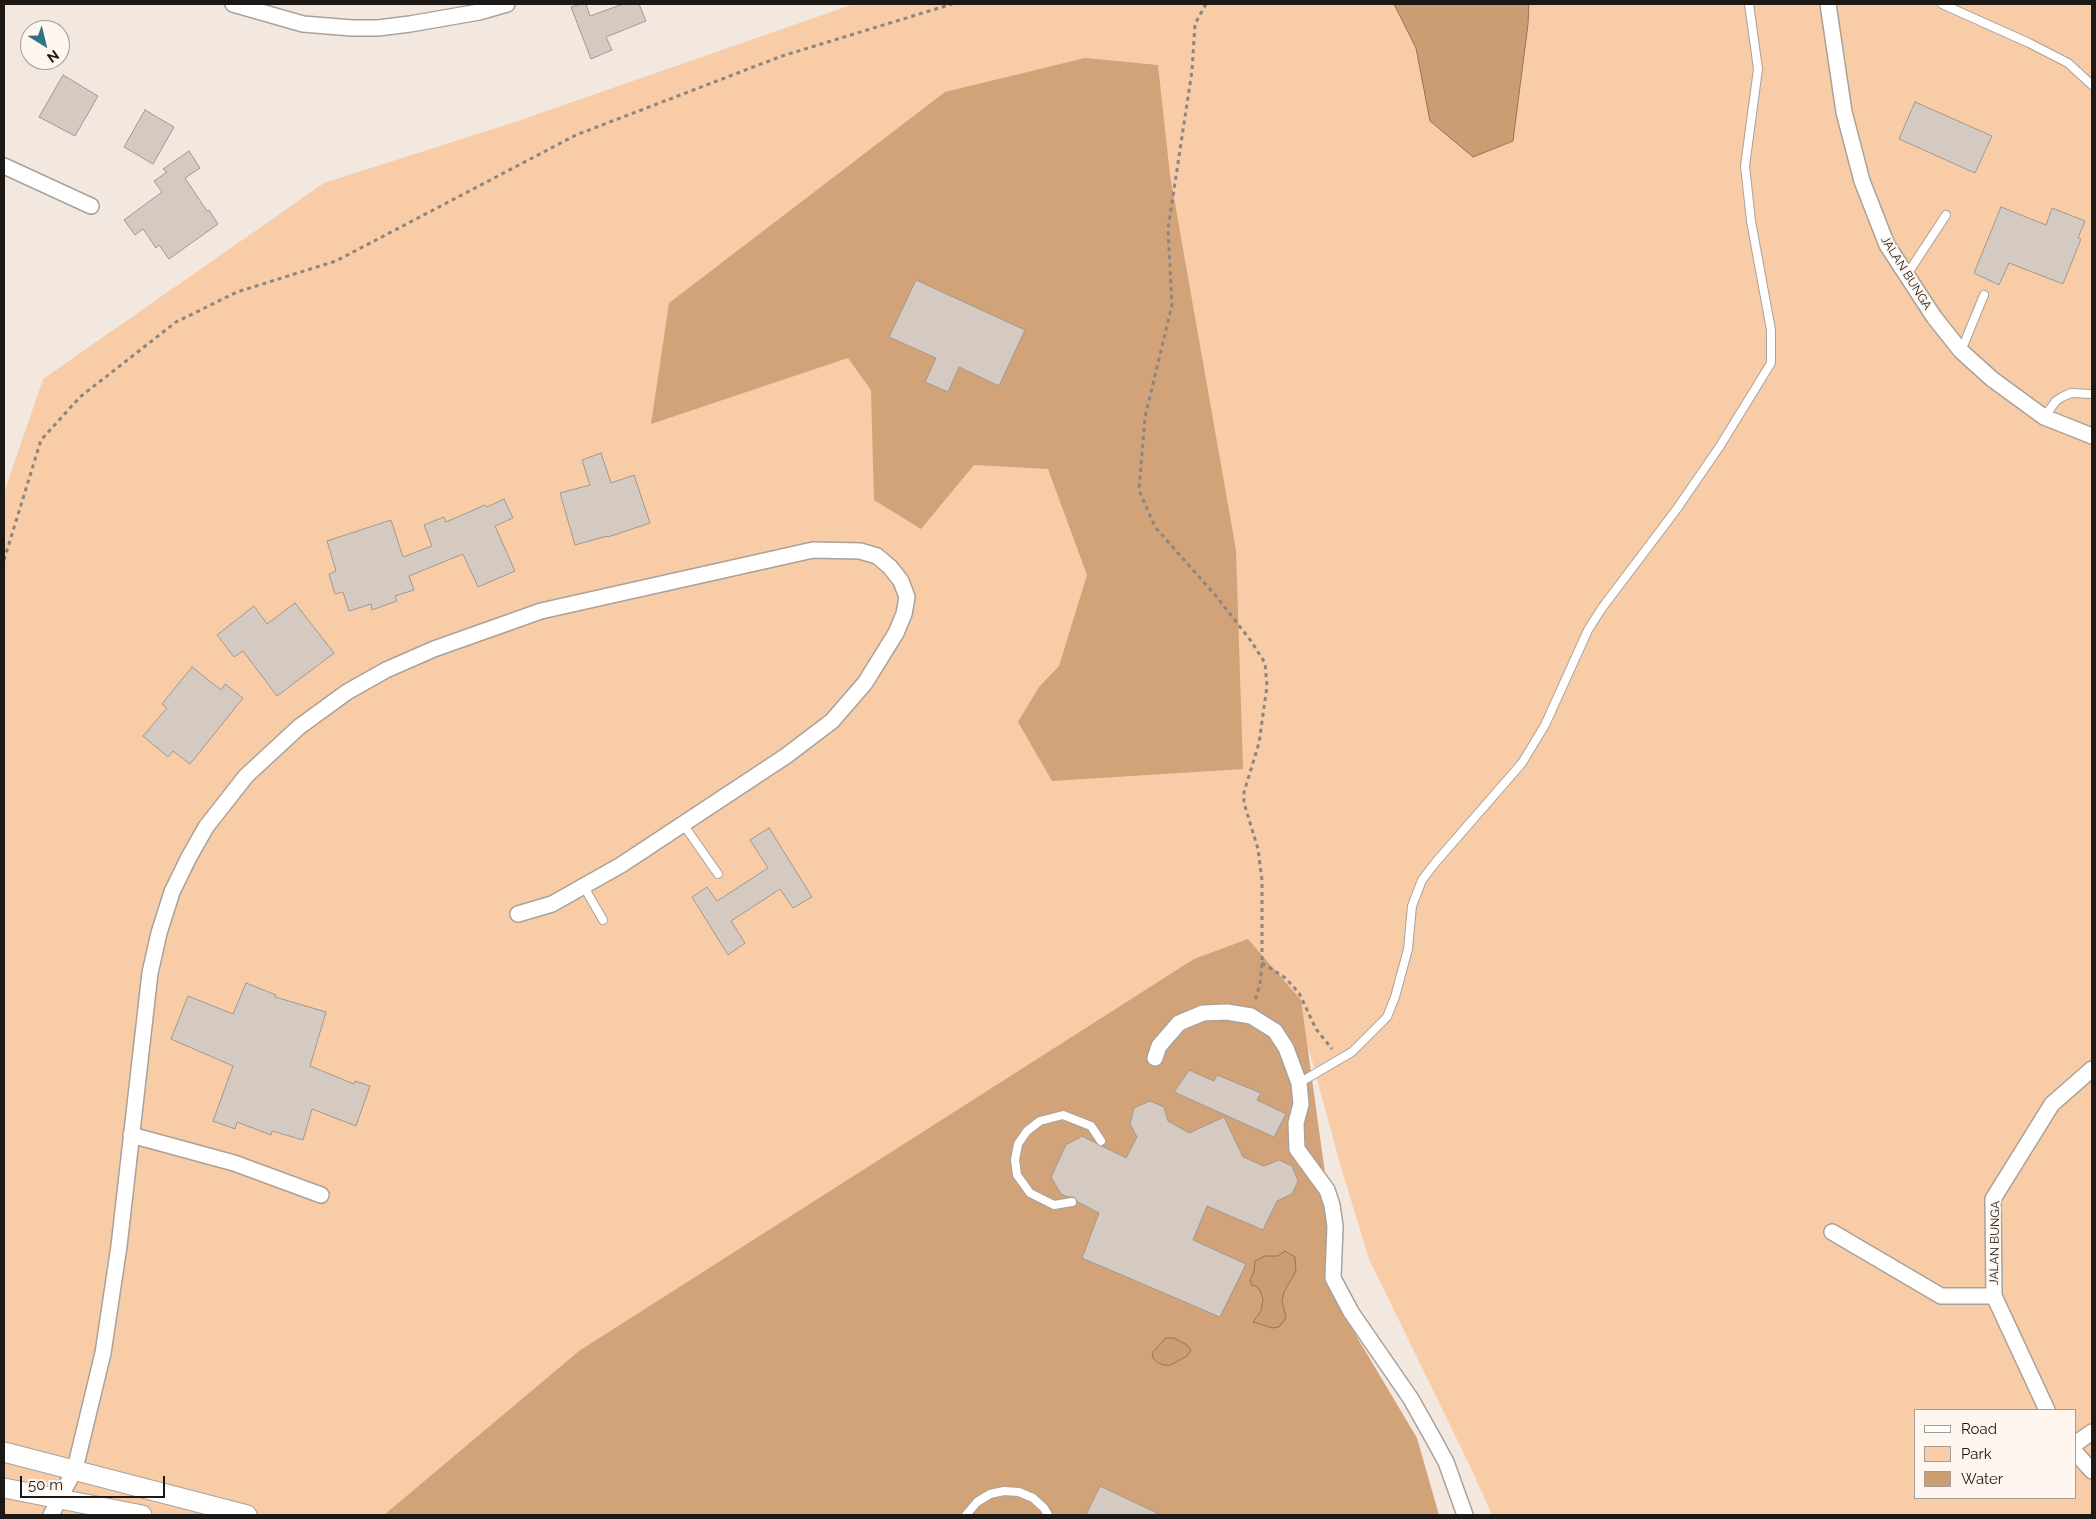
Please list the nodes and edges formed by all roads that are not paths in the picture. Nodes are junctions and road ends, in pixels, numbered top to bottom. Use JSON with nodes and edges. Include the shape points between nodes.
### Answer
{"nodes":[{"id":1,"x":234,"y":4,"type":"edge"},
{"id":2,"x":507,"y":4,"type":"edge"},
{"id":3,"x":1749,"y":4,"type":"edge"},
{"id":4,"x":1828,"y":4,"type":"edge"},
{"id":5,"x":1942,"y":4,"type":"edge"},
{"id":6,"x":2092,"y":85,"type":"edge"},
{"id":7,"x":4,"y":166,"type":"edge"},
{"id":8,"x":91,"y":206,"type":"dead end"},
{"id":9,"x":1946,"y":215,"type":"dead end"},
{"id":10,"x":1906,"y":276,"type":"junction"},
{"id":11,"x":1984,"y":295,"type":"dead end"},
{"id":12,"x":1961,"y":351,"type":"junction"},
{"id":13,"x":2092,"y":394,"type":"edge"},
{"id":14,"x":2044,"y":417,"type":"junction"},
{"id":15,"x":2092,"y":436,"type":"edge"},
{"id":16,"x":683,"y":824,"type":"junction"},
{"id":17,"x":718,"y":874,"type":"dead end"},
{"id":18,"x":584,"y":887,"type":"junction"},
{"id":19,"x":518,"y":914,"type":"dead end"},
{"id":20,"x":603,"y":920,"type":"dead end"},
{"id":21,"x":1155,"y":1058,"type":"dead end"},
{"id":22,"x":2092,"y":1069,"type":"edge"},
{"id":23,"x":1299,"y":1083,"type":"junction"},
{"id":24,"x":131,"y":1135,"type":"junction"},
{"id":25,"x":1101,"y":1140,"type":"dead end"},
{"id":26,"x":321,"y":1195,"type":"dead end"},
{"id":27,"x":1072,"y":1202,"type":"dead end"},
{"id":28,"x":1832,"y":1232,"type":"dead end"},
{"id":29,"x":1994,"y":1296,"type":"junction"},
{"id":30,"x":2047,"y":1409,"type":"edge"},
{"id":31,"x":2092,"y":1432,"type":"edge"},
{"id":32,"x":2076,"y":1443,"type":"edge"},
{"id":33,"x":4,"y":1452,"type":"edge"},
{"id":34,"x":2076,"y":1453,"type":"edge"},
{"id":35,"x":74,"y":1469,"type":"junction"},
{"id":36,"x":2092,"y":1471,"type":"edge"},
{"id":37,"x":4,"y":1488,"type":"edge"},
{"id":38,"x":60,"y":1499,"type":"junction"},
{"id":39,"x":967,"y":1514,"type":"edge"},
{"id":40,"x":51,"y":1515,"type":"edge"},
{"id":41,"x":142,"y":1515,"type":"edge"},
{"id":42,"x":248,"y":1515,"type":"edge"},
{"id":43,"x":958,"y":1515,"type":"edge"},
{"id":44,"x":1048,"y":1515,"type":"edge"},
{"id":45,"x":1464,"y":1515,"type":"edge"}],
"edges":[{"from":1,"to":2,"type":"street","via":[[304,24],[378,28],[479,12]]},
{"from":3,"to":23,"type":"lane","via":[[1758,69],[1745,166],[1751,221],[1771,330],[1771,363],[1720,446],[1588,630],[1545,725],[1522,763],[1422,880],[1412,906],[1408,949],[1387,1017],[1352,1052]]},
{"from":4,"to":10,"type":"street","name":"JALAN BUNGA","via":[[1844,112],[1862,181],[1887,245]]},
{"from":5,"to":6,"type":"lane","via":[[2068,63]]},
{"from":7,"to":8,"type":"street"},
{"from":9,"to":10,"type":"lane"},
{"from":10,"to":12,"type":"street","name":"JALAN BUNGA"},
{"from":11,"to":12,"type":"lane"},
{"from":12,"to":14,"type":"street","name":"JALAN BUNGA","via":[[1992,379]]},
{"from":13,"to":14,"type":"lane","via":[[2071,393],[2062,397]]},
{"from":14,"to":15,"type":"street","name":"JALAN BUNGA"},
{"from":16,"to":17,"type":"lane"},
{"from":16,"to":18,"type":"street"},
{"from":16,"to":24,"type":"street","via":[[814,736],[864,683],[896,633],[904,614],[906,597],[901,581],[877,556],[860,551],[813,550],[541,611],[434,648],[386,670],[326,706],[246,776],[206,827],[172,892],[150,973]]},
{"from":18,"to":19,"type":"street","via":[[552,904]]},
{"from":18,"to":20,"type":"lane"},
{"from":21,"to":23,"type":"street","via":[[1159,1046],[1179,1023],[1203,1013],[1251,1016],[1275,1031],[1286,1048]]},
{"from":22,"to":29,"type":"street","name":"JALAN BUNGA","via":[[2052,1104],[1993,1199]]},
{"from":23,"to":45,"type":"street","via":[[1301,1104],[1296,1123],[1297,1149],[1327,1190],[1332,1205],[1335,1226],[1333,1278],[1351,1312],[1411,1399],[1434,1440],[1446,1462]]},
{"from":24,"to":26,"type":"street","via":[[234,1163]]},
{"from":24,"to":35,"type":"street","via":[[103,1353]]},
{"from":25,"to":27,"type":"lane","via":[[1090,1126],[1063,1115],[1040,1121],[1018,1144],[1017,1175],[1030,1193],[1054,1205]]},
{"from":28,"to":29,"type":"street","via":[[1941,1296]]},
{"from":29,"to":30,"type":"street","name":"JALAN BUNGA"},
{"from":31,"to":32,"type":"street"},
{"from":33,"to":35,"type":"street"},
{"from":34,"to":36,"type":"street"},
{"from":35,"to":38,"type":"street"},
{"from":35,"to":42,"type":"street"},
{"from":37,"to":38,"type":"street"},
{"from":38,"to":40,"type":"street"},
{"from":38,"to":41,"type":"street"},
{"from":39,"to":43,"type":"lane"},
{"from":39,"to":44,"type":"lane","via":[[977,1502],[990,1494],[1004,1491],[1019,1492],[1033,1498]]}]}
